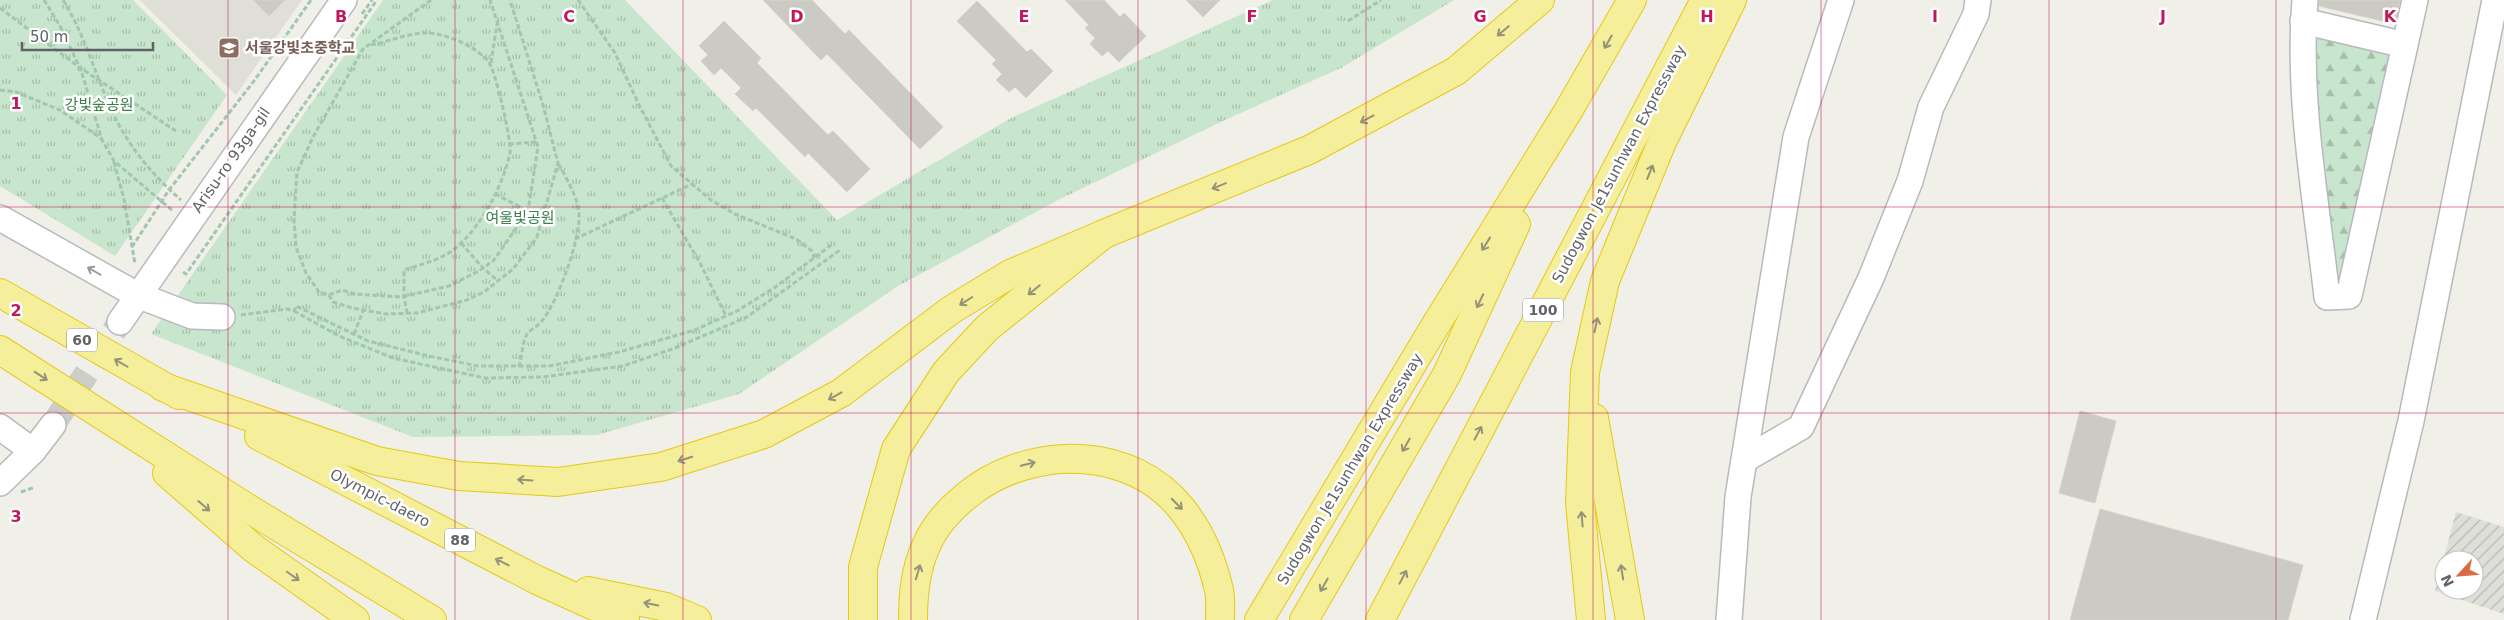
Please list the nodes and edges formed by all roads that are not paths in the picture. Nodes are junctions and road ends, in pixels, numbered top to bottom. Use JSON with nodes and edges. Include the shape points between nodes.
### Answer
{"nodes":[{"id":1,"x":344,"y":0,"type":"edge"},
{"id":2,"x":1540,"y":0,"type":"edge"},
{"id":3,"x":1632,"y":0,"type":"edge"},
{"id":4,"x":1705,"y":0,"type":"edge"},
{"id":5,"x":1732,"y":0,"type":"edge"},
{"id":6,"x":1841,"y":0,"type":"edge"},
{"id":7,"x":1978,"y":0,"type":"edge"},
{"id":8,"x":2415,"y":0,"type":"edge"},
{"id":9,"x":2495,"y":0,"type":"edge"},
{"id":10,"x":2304,"y":10,"type":"edge"},
{"id":11,"x":2405,"y":45,"type":"junction"},
{"id":12,"x":1567,"y":113,"type":"junction"},
{"id":13,"x":0,"y":218,"type":"edge"},
{"id":14,"x":1104,"y":234,"type":"junction"},
{"id":15,"x":0,"y":293,"type":"edge"},
{"id":16,"x":137,"y":295,"type":"junction"},
{"id":17,"x":222,"y":317,"type":"road end"},
{"id":18,"x":120,"y":322,"type":"tunnel mouth"},
{"id":19,"x":0,"y":350,"type":"edge"},
{"id":20,"x":1585,"y":372,"type":"junction"},
{"id":21,"x":164,"y":387,"type":"junction"},
{"id":22,"x":102,"y":416,"type":"junction"},
{"id":23,"x":52,"y":425,"type":"tunnel mouth"},
{"id":24,"x":0,"y":427,"type":"edge"},
{"id":25,"x":33,"y":451,"type":"junction"},
{"id":26,"x":1744,"y":460,"type":"junction"},
{"id":27,"x":0,"y":484,"type":"edge"},
{"id":28,"x":248,"y":509,"type":"junction"},
{"id":29,"x":537,"y":580,"type":"junction"},
{"id":30,"x":355,"y":620,"type":"edge"},
{"id":31,"x":399,"y":620,"type":"edge"},
{"id":32,"x":432,"y":620,"type":"edge"},
{"id":33,"x":625,"y":620,"type":"edge"},
{"id":34,"x":698,"y":620,"type":"edge"},
{"id":35,"x":863,"y":620,"type":"edge"},
{"id":36,"x":913,"y":620,"type":"edge"},
{"id":37,"x":1220,"y":620,"type":"edge"},
{"id":38,"x":1259,"y":620,"type":"edge"},
{"id":39,"x":1304,"y":620,"type":"edge"},
{"id":40,"x":1380,"y":620,"type":"edge"},
{"id":41,"x":1591,"y":620,"type":"edge"},
{"id":42,"x":1630,"y":620,"type":"edge"},
{"id":43,"x":1729,"y":620,"type":"edge"},
{"id":44,"x":2363,"y":620,"type":"edge"}],
"edges":[{"from":1,"to":16,"type":"street","name":"Arisu-ro 93ga-gil"},
{"from":2,"to":14,"type":"highway","one_way":true,"via":[[1447,76],[1309,150]]},
{"from":3,"to":12,"type":"highway","name":"Sudogwon Je1sunhwan Expressway","one_way":true},
{"from":40,"to":4,"type":"highway","name":"Sudogwon Je1sunhwan Expressway","number":"100","one_way":true},
{"from":20,"to":5,"type":"highway","one_way":true,"via":[[1605,281],[1662,142]]},
{"from":6,"to":26,"type":"street","via":[[1796,137]]},
{"from":7,"to":26,"type":"street","via":[[1976,14],[1931,107],[1910,181],[1871,278],[1801,427]]},
{"from":8,"to":11,"type":"street"},
{"from":9,"to":44,"type":"street","via":[[2411,422]]},
{"from":10,"to":11,"type":"street"},
{"from":10,"to":11,"type":"street","via":[[2302,40],[2308,129],[2328,297],[2349,296]]},
{"from":12,"to":38,"type":"highway","name":"Sudogwon Je1sunhwan Expressway","one_way":true},
{"from":12,"to":39,"type":"highway","name":"Sudogwon Je1sunhwan Expressway","one_way":true,"via":[[1447,374]]},
{"from":16,"to":13,"type":"street","one_way":true},
{"from":14,"to":21,"type":"highway","one_way":true,"via":[[1010,274],[951,310],[841,393],[764,434],[662,467],[558,482],[459,476],[377,461]]},
{"from":14,"to":35,"type":"highway","one_way":true,"via":[[987,328],[946,372],[896,449],[863,567]]},
{"from":21,"to":15,"type":"highway","number":"60","one_way":true},
{"from":16,"to":17,"type":"street","via":[[192,316]]},
{"from":16,"to":18,"type":"street","name":"Arisu-ro 93ga-gil"},
{"from":19,"to":22,"type":"highway","one_way":true},
{"from":41,"to":20,"type":"highway","one_way":true,"via":[[1580,503]]},
{"from":42,"to":20,"type":"highway","one_way":true},
{"from":29,"to":21,"type":"highway","name":"Olympic-daero","number":"88","one_way":true},
{"from":22,"to":28,"type":"highway"},
{"from":22,"to":30,"type":"highway","one_way":true,"via":[[253,548]]},
{"from":23,"to":25,"type":"street"},
{"from":24,"to":25,"type":"street"},
{"from":25,"to":27,"type":"street"},
{"from":26,"to":43,"type":"street","via":[[1738,497]]},
{"from":28,"to":31,"type":"highway","via":[[358,594]]},
{"from":28,"to":32,"type":"highway"},
{"from":29,"to":33,"type":"highway","name":"Olympic-daero","number":"88"},
{"from":34,"to":29,"type":"highway","one_way":true,"via":[[666,607]]},
{"from":36,"to":37,"type":"highway","one_way":true,"via":[[914,586],[923,554],[944,516],[969,493],[996,475],[1060,458],[1091,459],[1127,467],[1157,485],[1181,507],[1206,546],[1220,592]]}]}
